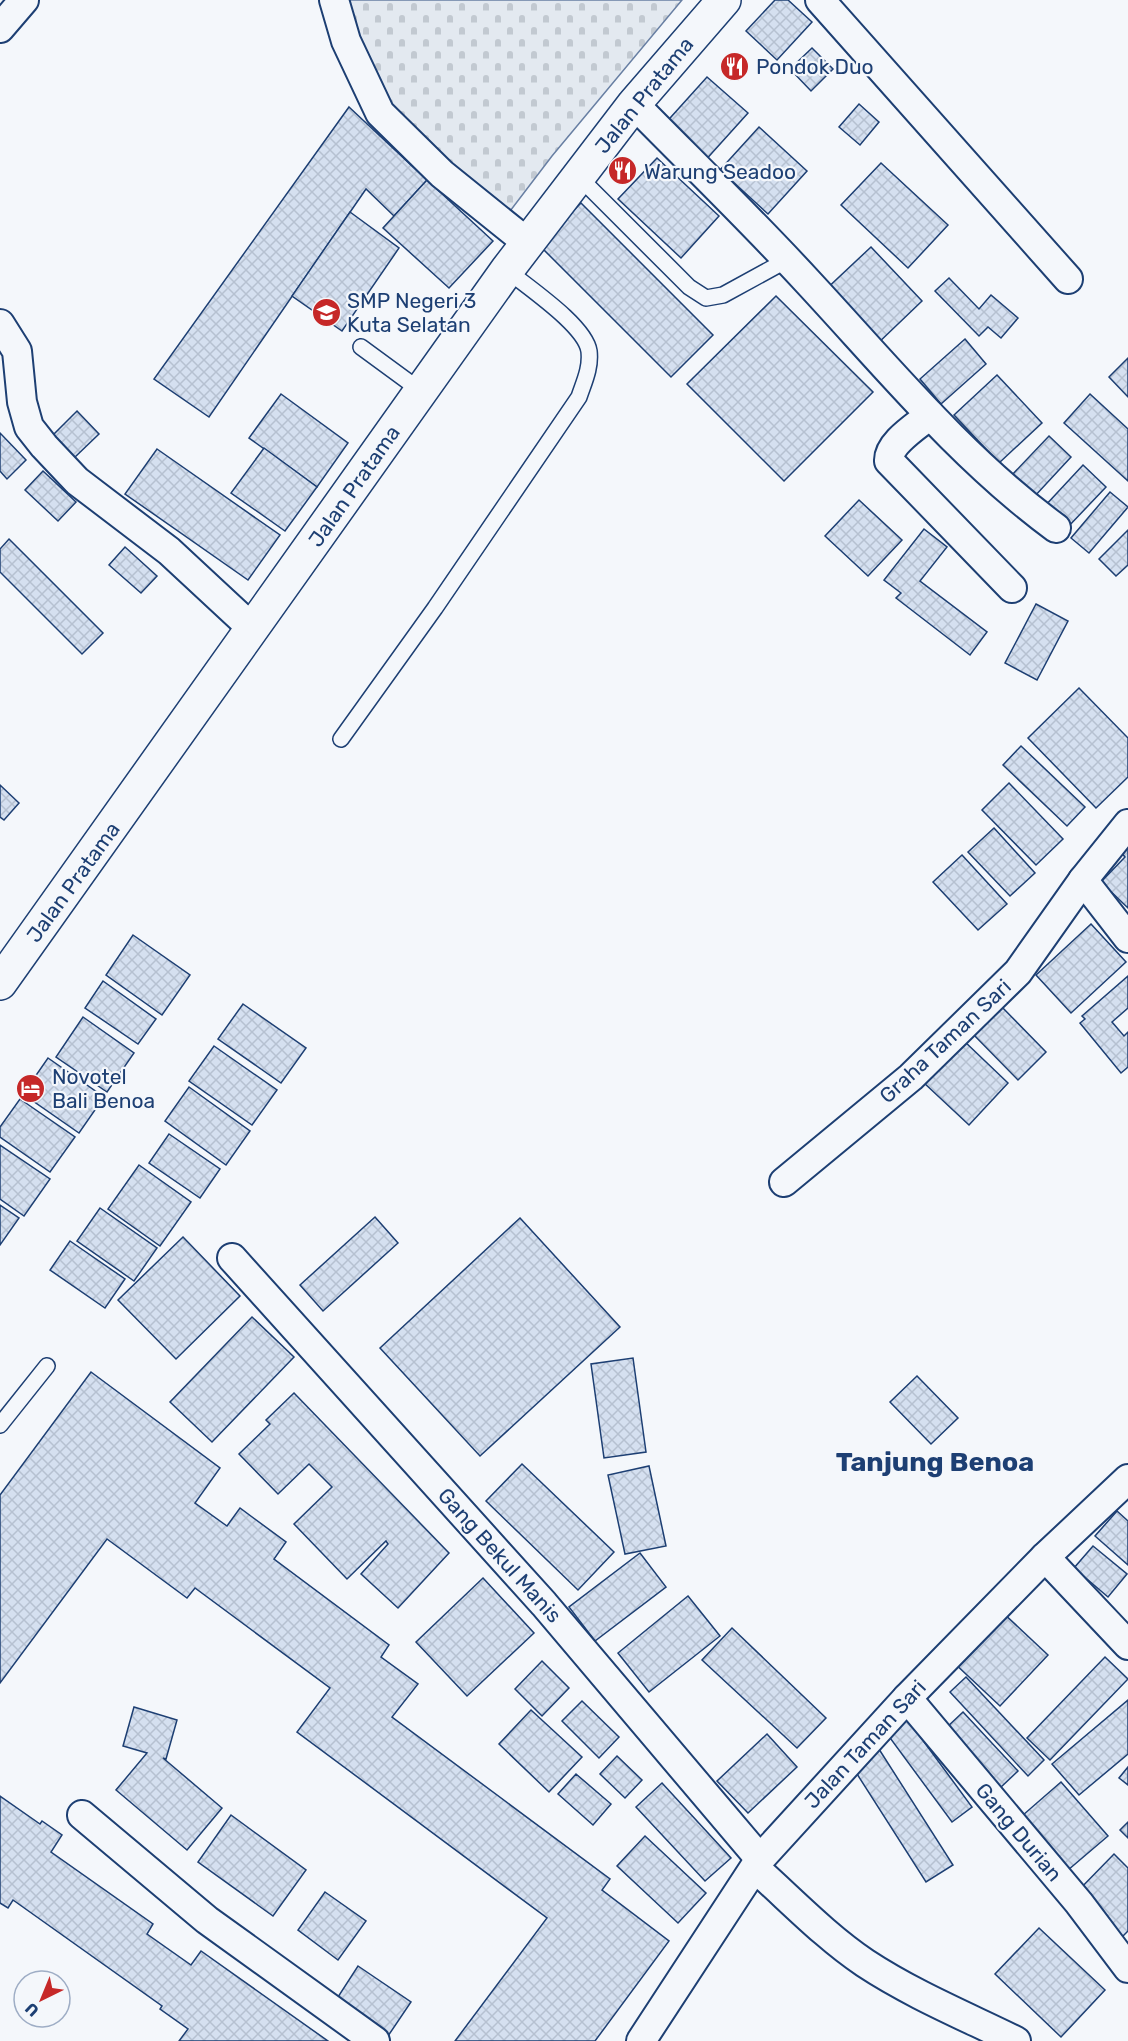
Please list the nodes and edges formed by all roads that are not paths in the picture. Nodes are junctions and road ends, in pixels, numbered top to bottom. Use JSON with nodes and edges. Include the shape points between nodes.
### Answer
{"nodes":[{"id":1,"x":24,"y":0,"type":"edge"},
{"id":2,"x":334,"y":0,"type":"edge"},
{"id":3,"x":724,"y":0,"type":"edge"},
{"id":4,"x":820,"y":0,"type":"edge"},
{"id":5,"x":0,"y":28,"type":"edge"},
{"id":6,"x":634,"y":104,"type":"junction"},
{"id":7,"x":579,"y":177,"type":"junction"},
{"id":8,"x":529,"y":244,"type":"junction"},
{"id":9,"x":787,"y":260,"type":"junction"},
{"id":10,"x":507,"y":270,"type":"junction"},
{"id":11,"x":1068,"y":279,"type":"dead end"},
{"id":12,"x":0,"y":324,"type":"edge"},
{"id":13,"x":361,"y":347,"type":"dead end"},
{"id":14,"x":422,"y":391,"type":"junction"},
{"id":15,"x":930,"y":415,"type":"junction"},
{"id":16,"x":1056,"y":528,"type":"dead end"},
{"id":17,"x":1012,"y":588,"type":"dead end"},
{"id":18,"x":253,"y":629,"type":"junction"},
{"id":19,"x":341,"y":739,"type":"dead end"},
{"id":20,"x":1128,"y":824,"type":"edge"},
{"id":21,"x":1083,"y":880,"type":"junction"},
{"id":22,"x":1128,"y":938,"type":"edge"},
{"id":23,"x":0,"y":983,"type":"edge"},
{"id":24,"x":784,"y":1182,"type":"dead end"},
{"id":25,"x":232,"y":1258,"type":"dead end"},
{"id":26,"x":47,"y":1366,"type":"dead end"},
{"id":27,"x":0,"y":1425,"type":"edge"},
{"id":28,"x":1128,"y":1479,"type":"edge"},
{"id":29,"x":1045,"y":1557,"type":"junction"},
{"id":30,"x":1128,"y":1645,"type":"edge"},
{"id":31,"x":907,"y":1698,"type":"junction"},
{"id":32,"x":82,"y":1815,"type":"dead end"},
{"id":33,"x":758,"y":1864,"type":"junction"},
{"id":34,"x":1128,"y":1968,"type":"edge"},
{"id":35,"x":375,"y":2041,"type":"edge"},
{"id":36,"x":641,"y":2041,"type":"edge"},
{"id":37,"x":1016,"y":2041,"type":"edge"}],
"edges":[{"from":1,"to":5,"type":"street"},
{"from":2,"to":8,"type":"street","via":[[346,41],[380,113],[442,174]]},
{"from":3,"to":6,"type":"street","name":"Jalan Pratama"},
{"from":4,"to":11,"type":"street"},
{"from":6,"to":7,"type":"street","name":"Jalan Pratama"},
{"from":6,"to":9,"type":"street"},
{"from":7,"to":8,"type":"street","name":"Jalan Pratama"},
{"from":7,"to":9,"type":"lane","via":[[689,286],[706,298],[723,296]]},
{"from":8,"to":10,"type":"street","name":"Jalan Pratama"},
{"from":9,"to":15,"type":"street"},
{"from":10,"to":14,"type":"street","name":"Jalan Pratama"},
{"from":10,"to":19,"type":"lane","via":[[574,325],[589,349],[589,369],[579,397]]},
{"from":12,"to":18,"type":"street","via":[[17,351],[22,402],[29,427],[44,446],[77,481],[169,551]]},
{"from":13,"to":14,"type":"lane"},
{"from":14,"to":18,"type":"street","name":"Jalan Pratama"},
{"from":15,"to":16,"type":"street","via":[[995,479]]},
{"from":15,"to":17,"type":"street","via":[[893,446],[888,461]]},
{"from":18,"to":23,"type":"street","name":"Jalan Pratama"},
{"from":20,"to":21,"type":"street","name":"Graha Taman Sari"},
{"from":21,"to":22,"type":"street"},
{"from":21,"to":24,"type":"street","name":"Graha Taman Sari","via":[[1018,972],[911,1077]]},
{"from":25,"to":33,"type":"street","name":"Gang Bekul Manis","via":[[544,1604]]},
{"from":26,"to":27,"type":"lane"},
{"from":28,"to":29,"type":"street","name":"Jalan Taman Sari"},
{"from":29,"to":30,"type":"street"},
{"from":29,"to":31,"type":"street","name":"Jalan Taman Sari"},
{"from":31,"to":33,"type":"street","name":"Jalan Taman Sari"},
{"from":31,"to":34,"type":"street","name":"Gang Durian","via":[[1079,1903]]},
{"from":32,"to":35,"type":"street","via":[[207,1920]]},
{"from":33,"to":36,"type":"street","name":"Jalan Taman Sari"},
{"from":33,"to":37,"type":"street","name":"Gang Bekul Manis","via":[[866,1964]]}]}
